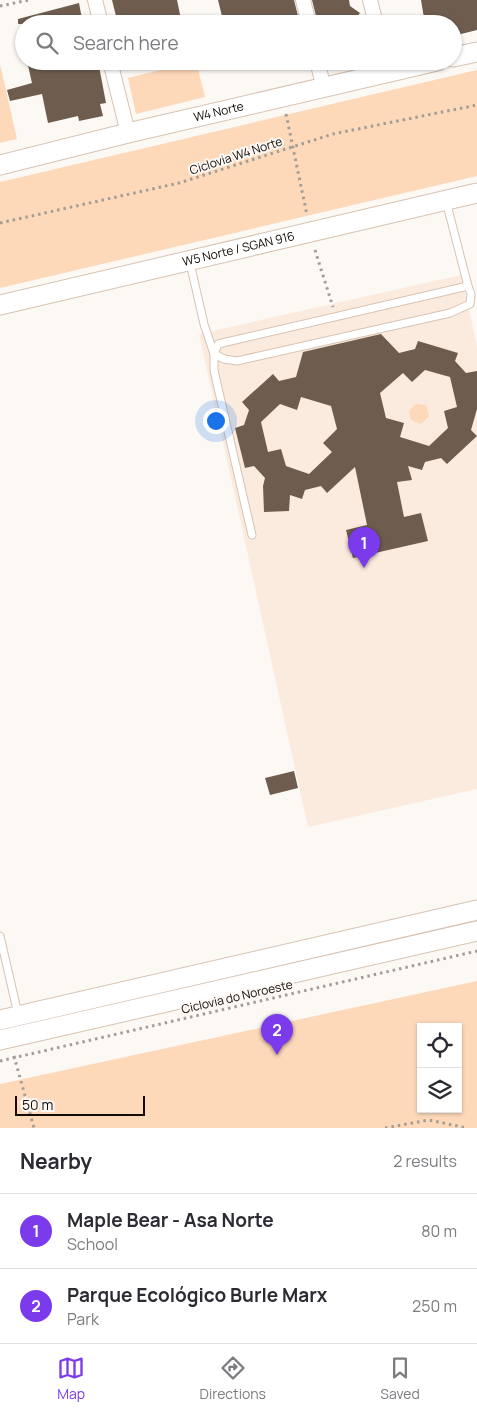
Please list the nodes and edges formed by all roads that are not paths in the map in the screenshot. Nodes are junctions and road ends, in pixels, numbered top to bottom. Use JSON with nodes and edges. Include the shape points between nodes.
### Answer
{"nodes":[{"id":1,"x":95,"y":0,"type":"edge"},
{"id":2,"x":303,"y":0,"type":"edge"},
{"id":3,"x":370,"y":0,"type":"edge"},
{"id":4,"x":99,"y":15,"type":"edge"},
{"id":5,"x":307,"y":15,"type":"edge"},
{"id":6,"x":374,"y":15,"type":"edge"},
{"id":7,"x":477,"y":52,"type":"edge"},
{"id":8,"x":462,"y":55,"type":"edge"},
{"id":9,"x":112,"y":70,"type":"edge"},
{"id":10,"x":320,"y":70,"type":"edge"},
{"id":11,"x":399,"y":70,"type":"edge"},
{"id":12,"x":324,"y":88,"type":"junction"},
{"id":13,"x":128,"y":133,"type":"junction"},
{"id":14,"x":0,"y":166,"type":"edge"},
{"id":15,"x":477,"y":193,"type":"edge"},
{"id":16,"x":446,"y":201,"type":"junction"},
{"id":17,"x":190,"y":261,"type":"junction"},
{"id":18,"x":468,"y":286,"type":"junction"},
{"id":19,"x":0,"y":305,"type":"edge"},
{"id":20,"x":214,"y":354,"type":"junction"},
{"id":21,"x":252,"y":535,"type":"dead end"},
{"id":22,"x":477,"y":910,"type":"edge"},
{"id":23,"x":477,"y":930,"type":"edge"},
{"id":24,"x":0,"y":936,"type":"edge"},
{"id":25,"x":19,"y":1016,"type":"junction"},
{"id":26,"x":0,"y":1020,"type":"edge"},
{"id":27,"x":5,"y":1039,"type":"edge"}],
"edges":[{"from":1,"to":4,"type":"street"},
{"from":2,"to":5,"type":"street"},
{"from":3,"to":6,"type":"street"},
{"from":7,"to":8,"type":"main road"},
{"from":9,"to":13,"type":"street"},
{"from":10,"to":12,"type":"street"},
{"from":11,"to":12,"type":"main road","name":"W4 Norte"},
{"from":12,"to":13,"type":"main road","name":"W4 Norte"},
{"from":13,"to":14,"type":"main road","name":"W4 Norte"},
{"from":15,"to":16,"type":"main road","name":"W5 Norte / SGAN 916"},
{"from":16,"to":17,"type":"main road","name":"W5 Norte / SGAN 916"},
{"from":16,"to":18,"type":"lane"},
{"from":17,"to":19,"type":"main road","name":"W5 Norte / SGAN 916"},
{"from":17,"to":20,"type":"lane"},
{"from":18,"to":20,"type":"lane","via":[[218,344]]},
{"from":18,"to":20,"type":"lane","via":[[470,304],[450,313],[237,361]]},
{"from":20,"to":21,"type":"lane","via":[[214,370]]},
{"from":22,"to":25,"type":"main road"},
{"from":23,"to":27,"type":"main road"},
{"from":24,"to":25,"type":"lane"},
{"from":25,"to":26,"type":"main road"}]}
